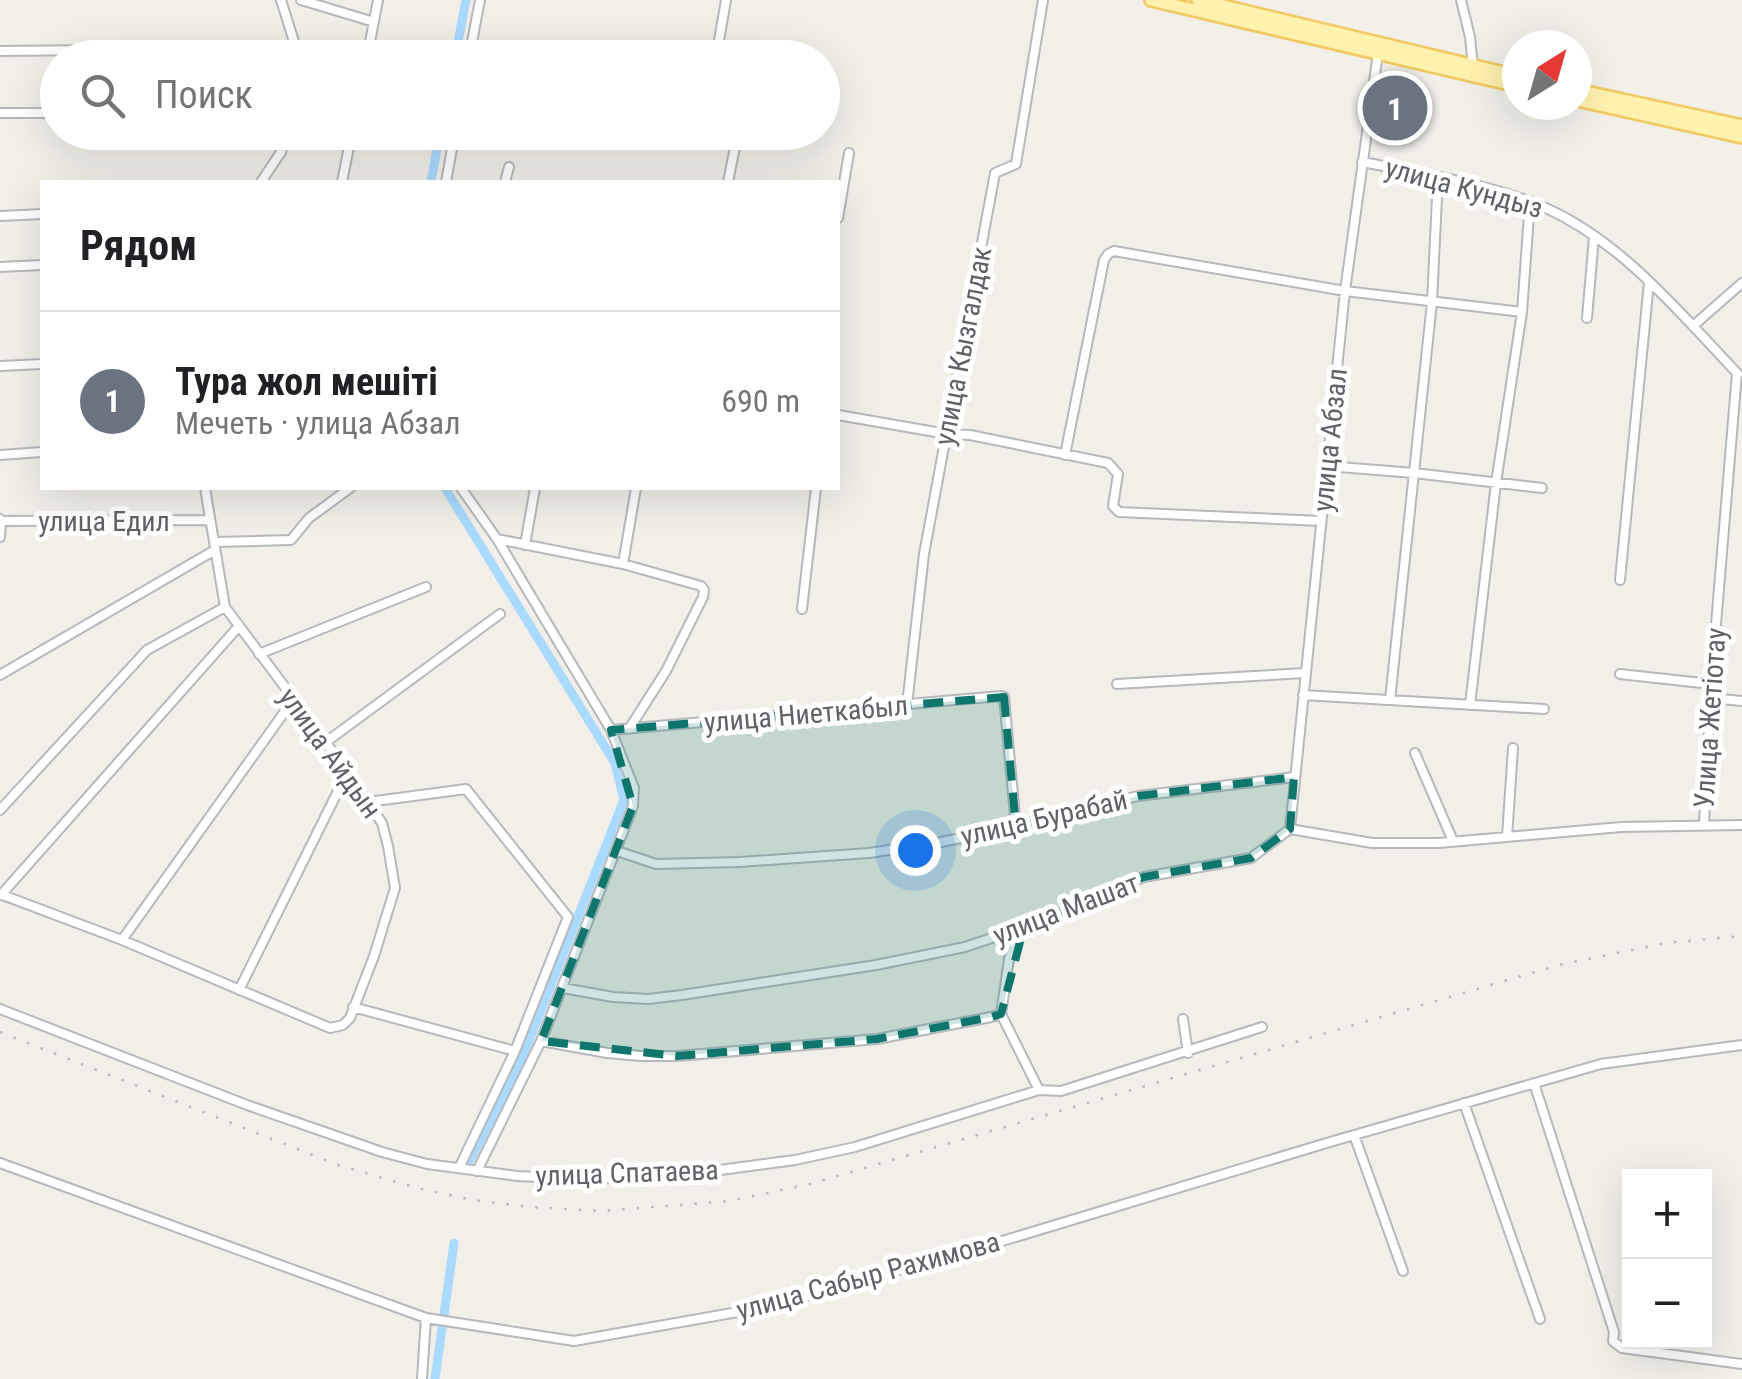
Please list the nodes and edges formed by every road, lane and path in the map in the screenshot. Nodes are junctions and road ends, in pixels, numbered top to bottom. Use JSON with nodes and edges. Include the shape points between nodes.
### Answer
{"nodes":[{"id":1,"x":282,"y":0,"type":"edge"},
{"id":2,"x":301,"y":0,"type":"edge"},
{"id":3,"x":378,"y":0,"type":"edge"},
{"id":4,"x":480,"y":0,"type":"edge"},
{"id":5,"x":726,"y":0,"type":"edge"},
{"id":6,"x":1043,"y":0,"type":"edge"},
{"id":7,"x":1151,"y":0,"type":"edge"},
{"id":8,"x":1198,"y":0,"type":"edge"},
{"id":9,"x":1462,"y":0,"type":"edge"},
{"id":10,"x":374,"y":22,"type":"junction"},
{"id":11,"x":293,"y":40,"type":"edge"},
{"id":12,"x":370,"y":40,"type":"edge"},
{"id":13,"x":472,"y":40,"type":"edge"},
{"id":14,"x":719,"y":40,"type":"edge"},
{"id":15,"x":0,"y":50,"type":"edge"},
{"id":16,"x":40,"y":50,"type":"edge"},
{"id":17,"x":1378,"y":53,"type":"junction"},
{"id":18,"x":1472,"y":71,"type":"junction"},
{"id":19,"x":1502,"y":74,"type":"edge"},
{"id":20,"x":1502,"y":81,"type":"edge"},
{"id":21,"x":1592,"y":93,"type":"edge"},
{"id":22,"x":1592,"y":103,"type":"edge"},
{"id":23,"x":40,"y":113,"type":"edge"},
{"id":24,"x":0,"y":114,"type":"edge"},
{"id":25,"x":1742,"y":126,"type":"edge"},
{"id":26,"x":1742,"y":136,"type":"edge"},
{"id":27,"x":282,"y":150,"type":"edge"},
{"id":28,"x":348,"y":150,"type":"edge"},
{"id":29,"x":451,"y":150,"type":"edge"},
{"id":30,"x":734,"y":150,"type":"edge"},
{"id":31,"x":849,"y":153,"type":"dead end"},
{"id":32,"x":1362,"y":162,"type":"junction"},
{"id":33,"x":509,"y":167,"type":"dead end"},
{"id":34,"x":1438,"y":177,"type":"junction"},
{"id":35,"x":262,"y":180,"type":"edge"},
{"id":36,"x":342,"y":180,"type":"edge"},
{"id":37,"x":446,"y":180,"type":"edge"},
{"id":38,"x":506,"y":180,"type":"edge"},
{"id":39,"x":728,"y":180,"type":"edge"},
{"id":40,"x":1530,"y":202,"type":"junction"},
{"id":41,"x":840,"y":206,"type":"edge"},
{"id":42,"x":40,"y":214,"type":"edge"},
{"id":43,"x":0,"y":216,"type":"edge"},
{"id":44,"x":1594,"y":237,"type":"junction"},
{"id":45,"x":40,"y":265,"type":"edge"},
{"id":46,"x":0,"y":267,"type":"edge"},
{"id":47,"x":1650,"y":282,"type":"junction"},
{"id":48,"x":1742,"y":283,"type":"edge"},
{"id":49,"x":1346,"y":291,"type":"junction"},
{"id":50,"x":1432,"y":302,"type":"junction"},
{"id":51,"x":1522,"y":312,"type":"junction"},
{"id":52,"x":1587,"y":318,"type":"dead end"},
{"id":53,"x":1693,"y":326,"type":"junction"},
{"id":54,"x":40,"y":364,"type":"edge"},
{"id":55,"x":0,"y":366,"type":"edge"},
{"id":56,"x":1740,"y":376,"type":"edge"},
{"id":57,"x":840,"y":415,"type":"edge"},
{"id":58,"x":946,"y":434,"type":"junction"},
{"id":59,"x":40,"y":452,"type":"edge"},
{"id":60,"x":0,"y":455,"type":"edge"},
{"id":61,"x":1066,"y":455,"type":"junction"},
{"id":62,"x":1328,"y":466,"type":"junction"},
{"id":63,"x":1414,"y":473,"type":"junction"},
{"id":64,"x":1496,"y":482,"type":"junction"},
{"id":65,"x":1542,"y":488,"type":"dead end"},
{"id":66,"x":205,"y":490,"type":"edge"},
{"id":67,"x":347,"y":490,"type":"edge"},
{"id":68,"x":462,"y":490,"type":"edge"},
{"id":69,"x":535,"y":490,"type":"edge"},
{"id":70,"x":636,"y":490,"type":"edge"},
{"id":71,"x":816,"y":490,"type":"edge"},
{"id":72,"x":1,"y":520,"type":"edge"},
{"id":73,"x":210,"y":520,"type":"junction"},
{"id":74,"x":1322,"y":521,"type":"junction"},
{"id":75,"x":0,"y":536,"type":"edge"},
{"id":76,"x":496,"y":539,"type":"junction"},
{"id":77,"x":525,"y":545,"type":"junction"},
{"id":78,"x":214,"y":546,"type":"junction"},
{"id":79,"x":623,"y":564,"type":"junction"},
{"id":80,"x":1620,"y":580,"type":"dead end"},
{"id":81,"x":426,"y":588,"type":"dead end"},
{"id":82,"x":225,"y":606,"type":"junction"},
{"id":83,"x":802,"y":609,"type":"dead end"},
{"id":84,"x":500,"y":614,"type":"dead end"},
{"id":85,"x":239,"y":626,"type":"junction"},
{"id":86,"x":260,"y":654,"type":"junction"},
{"id":87,"x":1305,"y":673,"type":"junction"},
{"id":88,"x":1620,"y":674,"type":"dead end"},
{"id":89,"x":0,"y":675,"type":"edge"},
{"id":90,"x":1117,"y":684,"type":"dead end"},
{"id":91,"x":1711,"y":684,"type":"junction"},
{"id":92,"x":1303,"y":695,"type":"junction"},
{"id":93,"x":1710,"y":698,"type":"junction"},
{"id":94,"x":293,"y":700,"type":"junction"},
{"id":95,"x":1390,"y":700,"type":"junction"},
{"id":96,"x":1742,"y":701,"type":"edge"},
{"id":97,"x":907,"y":705,"type":"junction"},
{"id":98,"x":1470,"y":705,"type":"junction"},
{"id":99,"x":1544,"y":709,"type":"dead end"},
{"id":100,"x":629,"y":729,"type":"junction"},
{"id":101,"x":612,"y":730,"type":"junction"},
{"id":102,"x":326,"y":742,"type":"junction"},
{"id":103,"x":1513,"y":748,"type":"dead end"},
{"id":104,"x":1415,"y":754,"type":"dead end"},
{"id":105,"x":347,"y":773,"type":"junction"},
{"id":106,"x":1294,"y":778,"type":"junction"},
{"id":107,"x":368,"y":802,"type":"junction"},
{"id":108,"x":0,"y":810,"type":"edge"},
{"id":109,"x":1704,"y":824,"type":"junction"},
{"id":110,"x":1742,"y":824,"type":"edge"},
{"id":111,"x":1016,"y":827,"type":"junction"},
{"id":112,"x":1290,"y":829,"type":"junction"},
{"id":113,"x":1507,"y":837,"type":"junction"},
{"id":114,"x":1453,"y":841,"type":"junction"},
{"id":115,"x":617,"y":851,"type":"junction"},
{"id":116,"x":0,"y":894,"type":"edge"},
{"id":117,"x":1024,"y":927,"type":"junction"},
{"id":118,"x":122,"y":940,"type":"junction"},
{"id":119,"x":563,"y":988,"type":"junction"},
{"id":120,"x":239,"y":990,"type":"junction"},
{"id":121,"x":354,"y":1007,"type":"junction"},
{"id":122,"x":0,"y":1009,"type":"edge"},
{"id":123,"x":1001,"y":1014,"type":"junction"},
{"id":124,"x":1183,"y":1020,"type":"dead end"},
{"id":125,"x":1262,"y":1028,"type":"dead end"},
{"id":126,"x":542,"y":1041,"type":"junction"},
{"id":127,"x":1742,"y":1045,"type":"edge"},
{"id":128,"x":514,"y":1051,"type":"junction"},
{"id":129,"x":1188,"y":1053,"type":"junction"},
{"id":130,"x":1534,"y":1083,"type":"junction"},
{"id":131,"x":1039,"y":1090,"type":"junction"},
{"id":132,"x":1464,"y":1103,"type":"junction"},
{"id":133,"x":1354,"y":1135,"type":"junction"},
{"id":134,"x":0,"y":1163,"type":"edge"},
{"id":135,"x":460,"y":1168,"type":"junction"},
{"id":136,"x":477,"y":1171,"type":"junction"},
{"id":137,"x":1403,"y":1271,"type":"dead end"},
{"id":138,"x":426,"y":1318,"type":"junction"},
{"id":139,"x":1540,"y":1319,"type":"dead end"},
{"id":140,"x":1742,"y":1364,"type":"edge"},
{"id":141,"x":422,"y":1379,"type":"edge"}],
"edges":[{"from":1,"to":11,"type":"street"},
{"from":2,"to":10,"type":"street"},
{"from":3,"to":10,"type":"street"},
{"from":4,"to":13,"type":"street"},
{"from":5,"to":14,"type":"street"},
{"from":6,"to":58,"type":"street","name":"улица Кызгалдак","via":[[1016,164],[996,173]]},
{"from":7,"to":17,"type":"main road"},
{"from":8,"to":18,"type":"main road"},
{"from":9,"to":18,"type":"street"},
{"from":10,"to":12,"type":"street"},
{"from":15,"to":16,"type":"street"},
{"from":17,"to":18,"type":"main road"},
{"from":17,"to":32,"type":"street","name":"улица Абзал"},
{"from":18,"to":19,"type":"main road"},
{"from":18,"to":20,"type":"main road"},
{"from":21,"to":25,"type":"main road"},
{"from":22,"to":26,"type":"main road"},
{"from":23,"to":24,"type":"street"},
{"from":27,"to":35,"type":"street"},
{"from":28,"to":36,"type":"street"},
{"from":29,"to":37,"type":"street"},
{"from":30,"to":39,"type":"street"},
{"from":31,"to":41,"type":"street"},
{"from":32,"to":34,"type":"street","name":"улица Кундыз"},
{"from":32,"to":49,"type":"street","name":"улица Абзал"},
{"from":33,"to":38,"type":"street"},
{"from":34,"to":40,"type":"street","name":"улица Кундыз"},
{"from":34,"to":50,"type":"street"},
{"from":40,"to":44,"type":"street","name":"улица Кундыз"},
{"from":40,"to":51,"type":"street"},
{"from":42,"to":43,"type":"street"},
{"from":44,"to":47,"type":"street","name":"улица Кундыз"},
{"from":44,"to":52,"type":"street"},
{"from":45,"to":46,"type":"street"},
{"from":47,"to":53,"type":"street","name":"улица Кундыз"},
{"from":47,"to":80,"type":"street"},
{"from":48,"to":53,"type":"street"},
{"from":49,"to":50,"type":"street"},
{"from":49,"to":61,"type":"street","via":[[1108,254]]},
{"from":49,"to":62,"type":"street","name":"улица Абзал"},
{"from":50,"to":51,"type":"street"},
{"from":50,"to":63,"type":"street"},
{"from":51,"to":64,"type":"street"},
{"from":53,"to":56,"type":"street","name":"улица Кундыз"},
{"from":54,"to":55,"type":"street"},
{"from":56,"to":91,"type":"street","name":"Улица Жетіотау"},
{"from":57,"to":58,"type":"street"},
{"from":58,"to":61,"type":"street"},
{"from":58,"to":97,"type":"street","name":"улица Кызгалдак"},
{"from":59,"to":60,"type":"street"},
{"from":61,"to":74,"type":"street","via":[[1114,467],[1113,506],[1119,512]]},
{"from":62,"to":63,"type":"street"},
{"from":62,"to":74,"type":"street","name":"улица Абзал"},
{"from":63,"to":64,"type":"street"},
{"from":63,"to":95,"type":"street"},
{"from":64,"to":65,"type":"street"},
{"from":64,"to":98,"type":"street"},
{"from":66,"to":73,"type":"street","name":"улица Айдын"},
{"from":67,"to":78,"type":"street","via":[[291,540]]},
{"from":68,"to":76,"type":"street"},
{"from":69,"to":77,"type":"street"},
{"from":70,"to":79,"type":"street"},
{"from":71,"to":83,"type":"street"},
{"from":72,"to":73,"type":"street","name":"улица Едил"},
{"from":72,"to":75,"type":"street"},
{"from":73,"to":78,"type":"street","name":"улица Айдын"},
{"from":74,"to":87,"type":"street","name":"улица Абзал"},
{"from":76,"to":77,"type":"street"},
{"from":76,"to":101,"type":"street"},
{"from":77,"to":79,"type":"street"},
{"from":78,"to":82,"type":"street","name":"улица Айдын"},
{"from":78,"to":89,"type":"street"},
{"from":79,"to":100,"type":"street","via":[[704,590],[666,671]]},
{"from":81,"to":86,"type":"street"},
{"from":82,"to":85,"type":"street","name":"улица Айдын"},
{"from":82,"to":108,"type":"street","via":[[147,650]]},
{"from":84,"to":102,"type":"street"},
{"from":85,"to":86,"type":"street","name":"улица Айдын"},
{"from":85,"to":116,"type":"street"},
{"from":86,"to":94,"type":"street","name":"улица Айдын"},
{"from":87,"to":90,"type":"street"},
{"from":87,"to":92,"type":"street","name":"улица Абзал"},
{"from":88,"to":91,"type":"street"},
{"from":91,"to":93,"type":"street","name":"Улица Жетіотау"},
{"from":92,"to":95,"type":"street"},
{"from":92,"to":106,"type":"street","name":"улица Абзал"},
{"from":93,"to":96,"type":"street"},
{"from":93,"to":109,"type":"street","name":"Улица Жетіотау"},
{"from":94,"to":102,"type":"street","name":"улица Айдын"},
{"from":94,"to":118,"type":"street"},
{"from":95,"to":98,"type":"street"},
{"from":97,"to":100,"type":"street","name":"улица Ниеткабыл"},
{"from":97,"to":111,"type":"street","name":"улица Ниеткабыл","via":[[1004,697]]},
{"from":98,"to":99,"type":"street"},
{"from":100,"to":101,"type":"street","name":"улица Ниеткабыл"},
{"from":101,"to":115,"type":"street","via":[[634,788]]},
{"from":102,"to":105,"type":"street","name":"улица Айдын"},
{"from":103,"to":113,"type":"street"},
{"from":104,"to":114,"type":"street"},
{"from":105,"to":107,"type":"street","name":"улица Айдын"},
{"from":105,"to":120,"type":"street"},
{"from":106,"to":111,"type":"street","name":"улица Бурабай","via":[[1138,796]]},
{"from":106,"to":112,"type":"street","name":"улица Абзал"},
{"from":107,"to":121,"type":"street","name":"улица Айдын","via":[[382,823],[395,888]]},
{"from":107,"to":128,"type":"street","via":[[466,790],[568,917]]},
{"from":109,"to":110,"type":"street"},
{"from":109,"to":113,"type":"street"},
{"from":111,"to":115,"type":"street","name":"улица Бурабай","via":[[870,853],[738,862],[656,864]]},
{"from":112,"to":114,"type":"street","via":[[1372,843]]},
{"from":112,"to":117,"type":"street","name":"улица Машат","via":[[1250,858],[1144,877]]},
{"from":113,"to":114,"type":"street"},
{"from":115,"to":119,"type":"street"},
{"from":116,"to":118,"type":"street"},
{"from":117,"to":119,"type":"street","name":"улица Машат","via":[[894,962],[682,996],[613,997]]},
{"from":117,"to":123,"type":"street","via":[[1009,959]]},
{"from":118,"to":120,"type":"street"},
{"from":119,"to":126,"type":"street"},
{"from":120,"to":121,"type":"street","name":"улица Айдын","via":[[330,1028],[343,1025]]},
{"from":121,"to":128,"type":"street"},
{"from":122,"to":135,"type":"street","name":"улица Спатаева","via":[[355,1143]]},
{"from":123,"to":126,"type":"street","via":[[878,1039],[677,1056]]},
{"from":123,"to":131,"type":"street"},
{"from":124,"to":129,"type":"street"},
{"from":125,"to":129,"type":"street","name":"улица Спатаева"},
{"from":126,"to":136,"type":"street"},
{"from":127,"to":130,"type":"street","name":"улица Сабыр Рахимова","via":[[1601,1064]]},
{"from":128,"to":135,"type":"street"},
{"from":129,"to":131,"type":"street","name":"улица Спатаева","via":[[1060,1091]]},
{"from":130,"to":132,"type":"street","name":"улица Сабыр Рахимова"},
{"from":130,"to":140,"type":"street","via":[[1613,1341],[1622,1348]]},
{"from":131,"to":136,"type":"street","name":"улица Спатаева","via":[[795,1160],[675,1176],[583,1179]]},
{"from":132,"to":133,"type":"street","name":"улица Сабыр Рахимова"},
{"from":132,"to":139,"type":"street"},
{"from":133,"to":137,"type":"street"},
{"from":133,"to":138,"type":"street","name":"улица Сабыр Рахимова","via":[[766,1306],[574,1340]]},
{"from":134,"to":138,"type":"street","name":"улица Сабыр Рахимова"},
{"from":135,"to":136,"type":"street","name":"улица Спатаева"},
{"from":138,"to":141,"type":"street"}]}
